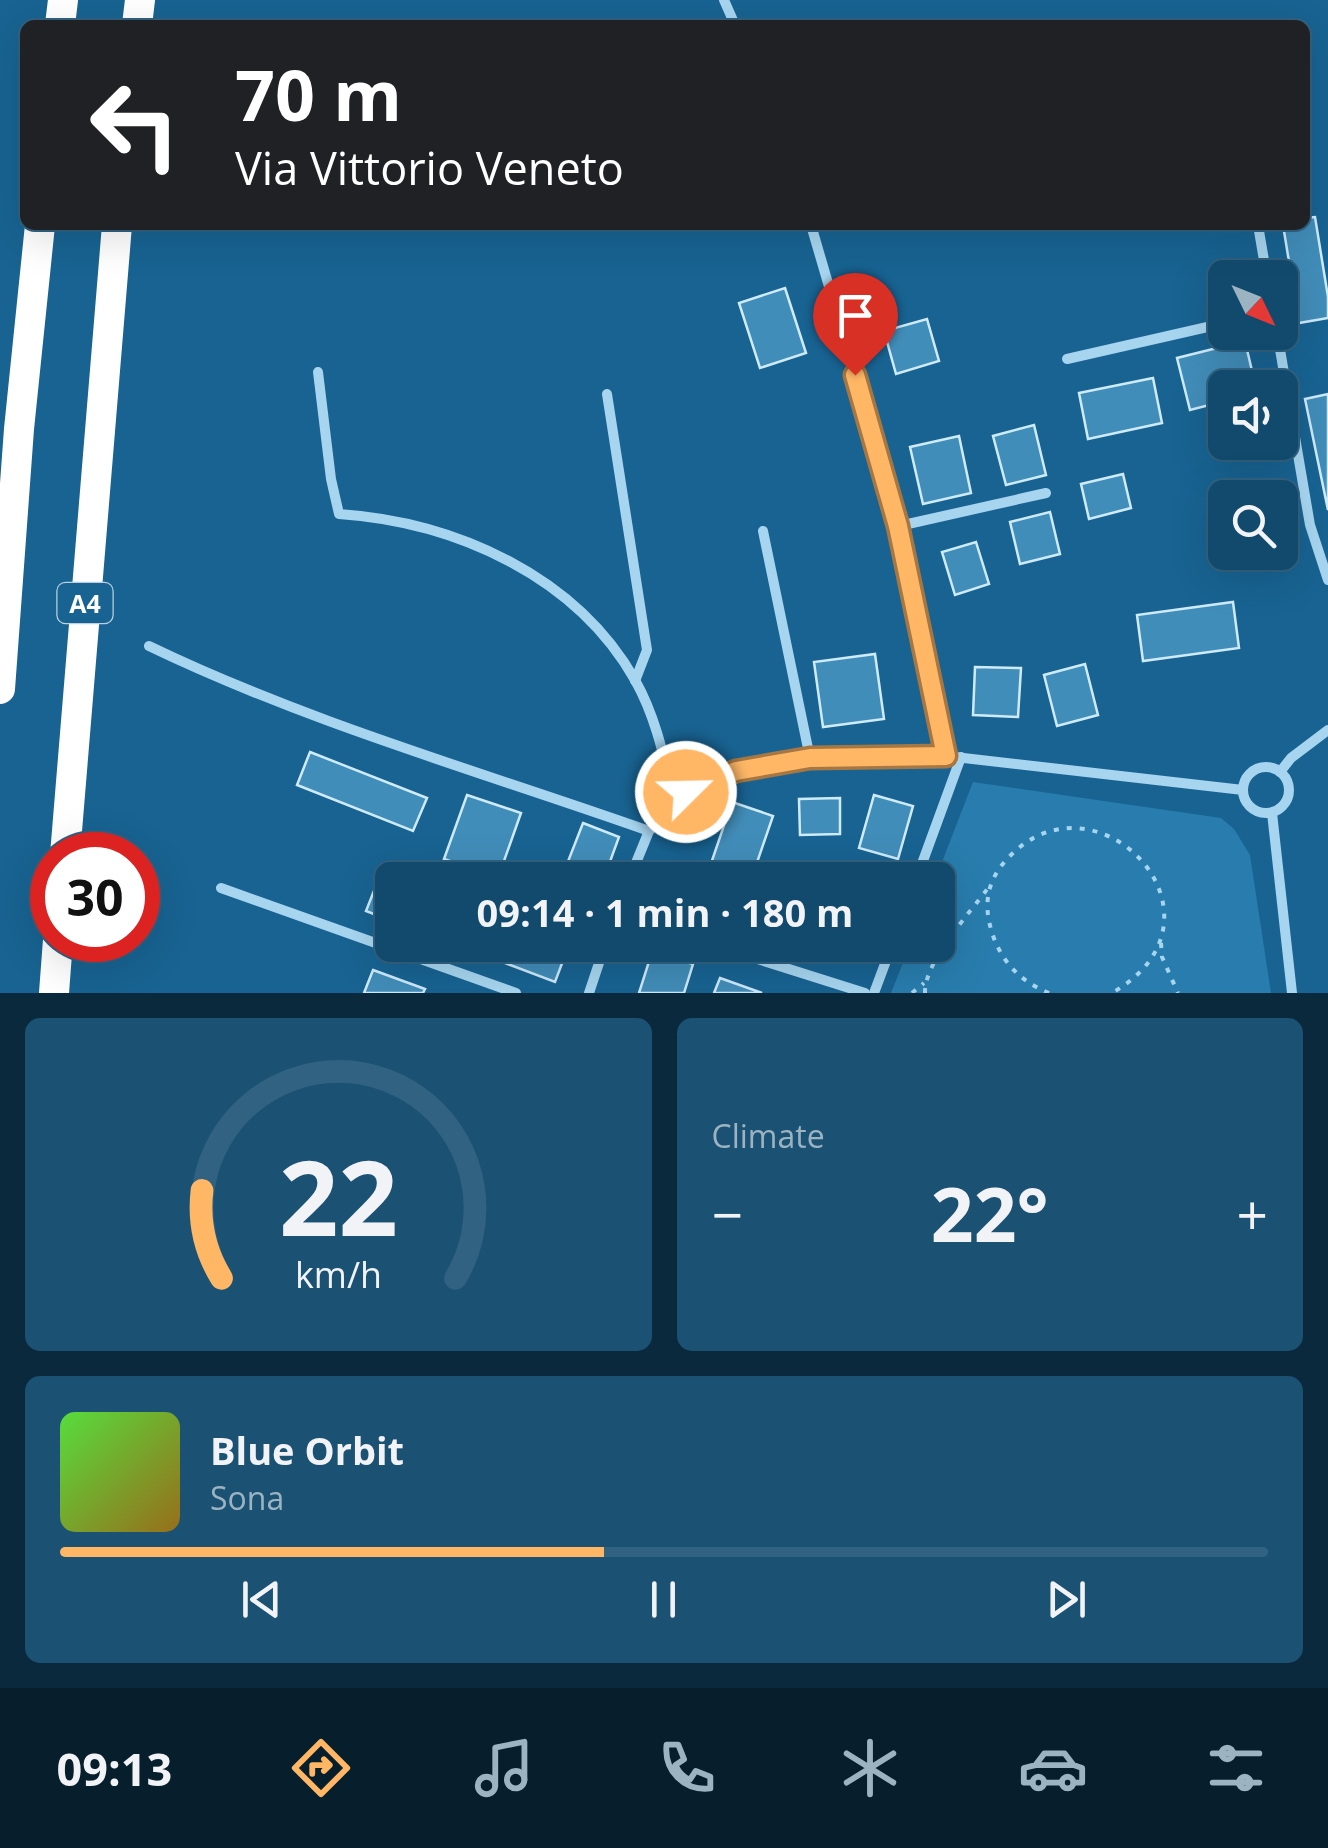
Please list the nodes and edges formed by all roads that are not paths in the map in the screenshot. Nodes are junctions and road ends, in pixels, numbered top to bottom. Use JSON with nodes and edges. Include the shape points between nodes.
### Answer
{"nodes":[{"id":1,"x":39,"y":230,"type":"edge"},
{"id":2,"x":117,"y":230,"type":"edge"},
{"id":3,"x":812,"y":230,"type":"edge"},
{"id":4,"x":1259,"y":230,"type":"edge"},
{"id":5,"x":1265,"y":260,"type":"edge"},
{"id":6,"x":1208,"y":326,"type":"edge"},
{"id":7,"x":1280,"y":350,"type":"edge"},
{"id":8,"x":1068,"y":359,"type":"dead end"},
{"id":9,"x":318,"y":372,"type":"dead end"},
{"id":10,"x":607,"y":394,"type":"dead end"},
{"id":11,"x":1046,"y":493,"type":"dead end"},
{"id":12,"x":898,"y":526,"type":"junction"},
{"id":13,"x":763,"y":531,"type":"dead end"},
{"id":14,"x":1328,"y":580,"type":"edge"},
{"id":15,"x":150,"y":646,"type":"dead end"},
{"id":16,"x":636,"y":680,"type":"junction"},
{"id":17,"x":0,"y":688,"type":"edge"},
{"id":18,"x":1328,"y":730,"type":"edge"},
{"id":19,"x":946,"y":756,"type":"junction"},
{"id":20,"x":961,"y":757,"type":"junction"},
{"id":21,"x":810,"y":758,"type":"junction"},
{"id":22,"x":1280,"y":772,"type":"junction"},
{"id":23,"x":1243,"y":790,"type":"junction"},
{"id":24,"x":675,"y":804,"type":"junction"},
{"id":25,"x":1272,"y":812,"type":"junction"},
{"id":26,"x":649,"y":831,"type":"junction"},
{"id":27,"x":67,"y":832,"type":"edge"},
{"id":28,"x":636,"y":862,"type":"edge"},
{"id":29,"x":923,"y":862,"type":"edge"},
{"id":30,"x":221,"y":888,"type":"dead end"},
{"id":31,"x":56,"y":962,"type":"edge"},
{"id":32,"x":598,"y":962,"type":"edge"},
{"id":33,"x":767,"y":962,"type":"edge"},
{"id":34,"x":886,"y":962,"type":"edge"},
{"id":35,"x":54,"y":993,"type":"edge"},
{"id":36,"x":516,"y":993,"type":"edge"},
{"id":37,"x":588,"y":993,"type":"edge"},
{"id":38,"x":865,"y":993,"type":"edge"},
{"id":39,"x":874,"y":993,"type":"edge"},
{"id":40,"x":1292,"y":993,"type":"edge"}],
"edges":[{"from":1,"to":17,"type":"highway"},
{"from":2,"to":27,"type":"highway","number":"A4"},
{"from":3,"to":12,"type":"street"},
{"from":4,"to":5,"type":"street"},
{"from":6,"to":8,"type":"street"},
{"from":7,"to":14,"type":"street","via":[[1310,525]]},
{"from":9,"to":16,"type":"street","via":[[340,514],[430,530],[546,581],[596,626]]},
{"from":10,"to":16,"type":"street","via":[[647,650]]},
{"from":11,"to":12,"type":"street"},
{"from":12,"to":19,"type":"street"},
{"from":13,"to":21,"type":"street"},
{"from":15,"to":26,"type":"street","via":[[227,683]]},
{"from":16,"to":24,"type":"street","via":[[660,736]]},
{"from":18,"to":22,"type":"street"},
{"from":19,"to":20,"type":"street"},
{"from":19,"to":21,"type":"street"},
{"from":20,"to":23,"type":"street"},
{"from":20,"to":29,"type":"street"},
{"from":21,"to":24,"type":"street","via":[[736,771],[686,792]]},
{"from":22,"to":23,"type":"street","via":[[1261,768],[1246,778]]},
{"from":22,"to":25,"type":"street","via":[[1290,791]]},
{"from":23,"to":25,"type":"street","via":[[1250,807]]},
{"from":24,"to":26,"type":"street"},
{"from":25,"to":40,"type":"street"},
{"from":26,"to":28,"type":"street"},
{"from":30,"to":36,"type":"street"},
{"from":31,"to":35,"type":"highway"},
{"from":32,"to":37,"type":"street"},
{"from":33,"to":38,"type":"street"},
{"from":34,"to":39,"type":"street"}]}
